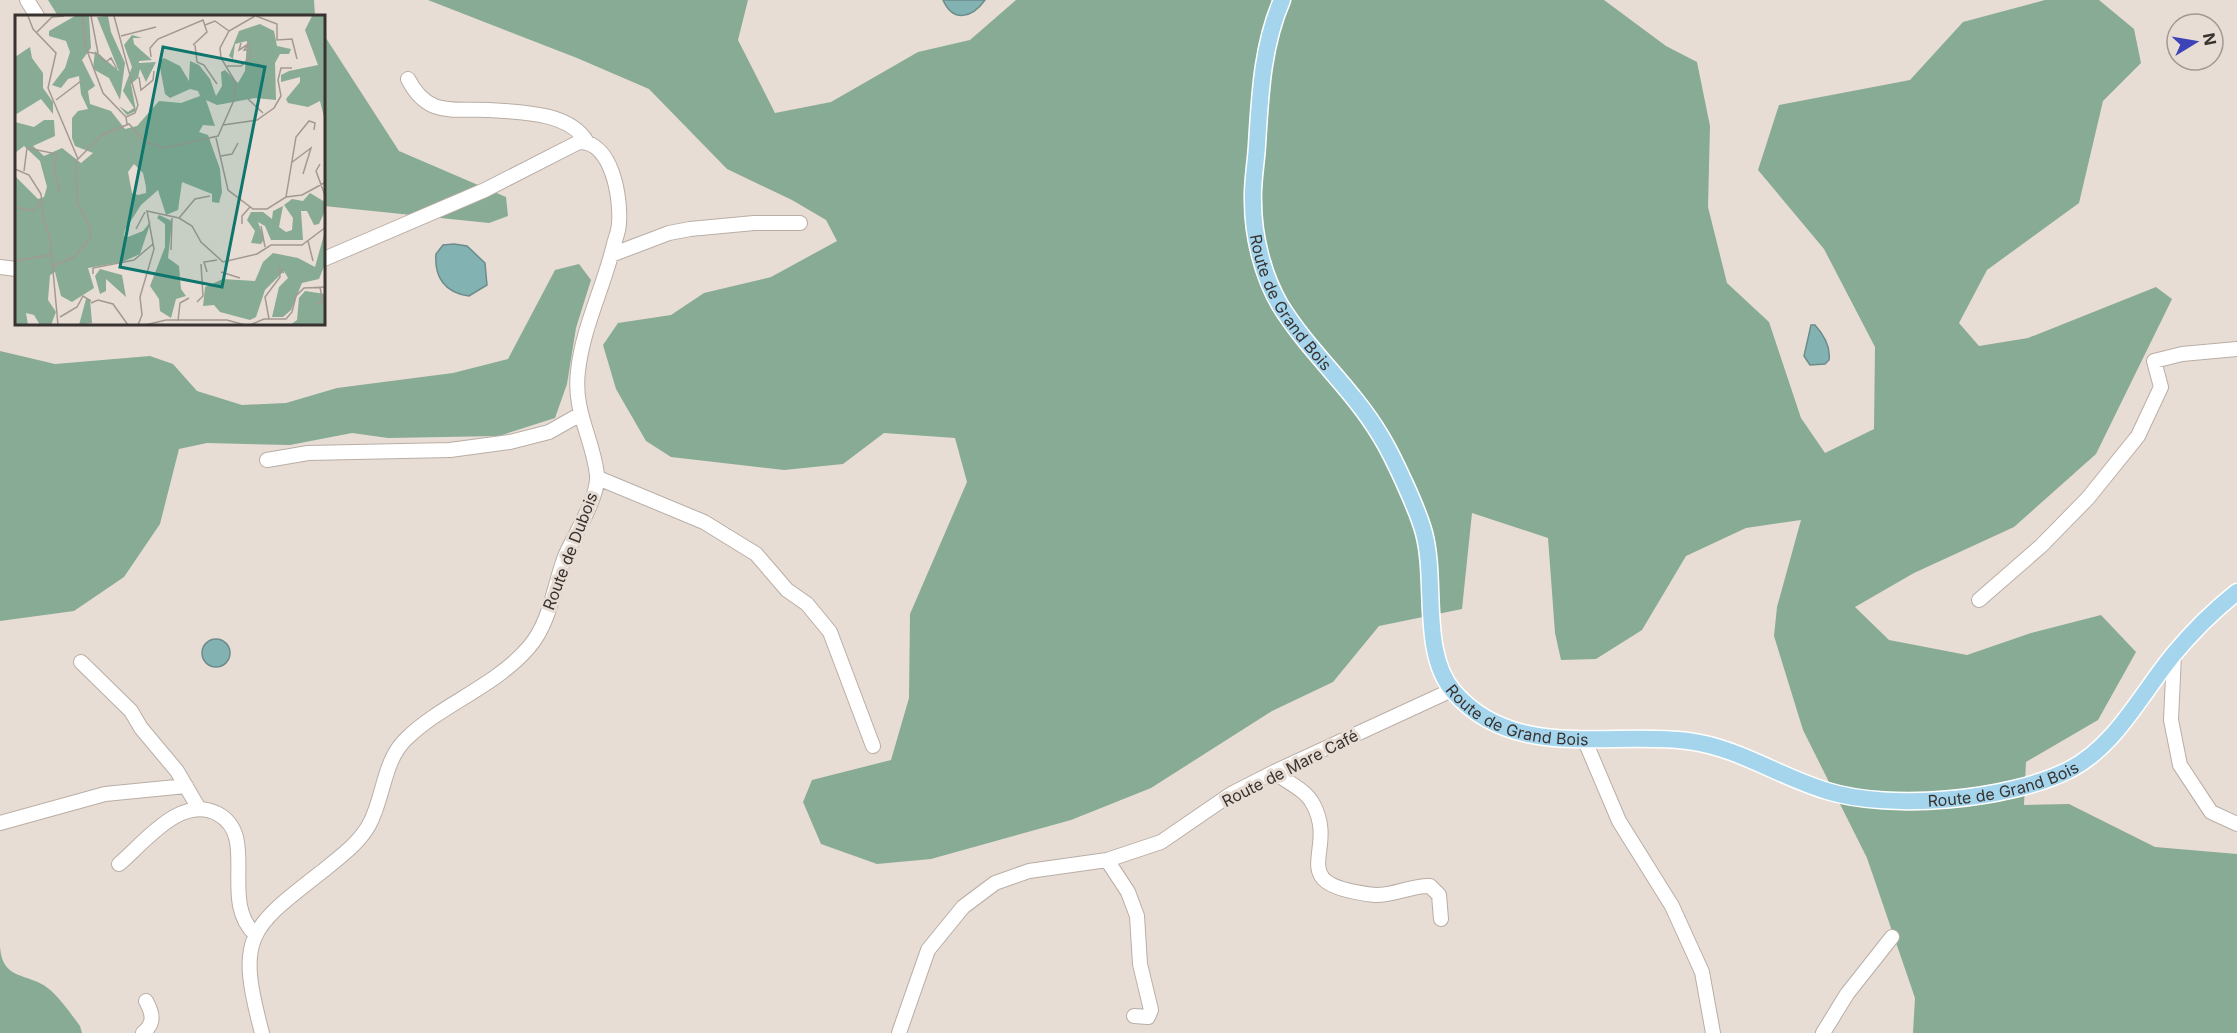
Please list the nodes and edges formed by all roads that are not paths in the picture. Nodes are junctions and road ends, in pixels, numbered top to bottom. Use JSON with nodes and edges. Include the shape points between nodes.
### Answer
{"nodes":[{"id":1,"x":27,"y":0,"type":"edge"},
{"id":2,"x":1282,"y":0,"type":"edge"},
{"id":3,"x":36,"y":15,"type":"edge"},
{"id":4,"x":408,"y":79,"type":"dead end"},
{"id":5,"x":587,"y":142,"type":"junction"},
{"id":6,"x":800,"y":223,"type":"dead end"},
{"id":7,"x":611,"y":255,"type":"junction"},
{"id":8,"x":326,"y":258,"type":"edge"},
{"id":9,"x":0,"y":267,"type":"edge"},
{"id":10,"x":15,"y":269,"type":"edge"},
{"id":11,"x":2237,"y":349,"type":"edge"},
{"id":12,"x":579,"y":415,"type":"junction"},
{"id":13,"x":267,"y":460,"type":"dead end"},
{"id":14,"x":598,"y":478,"type":"junction"},
{"id":15,"x":2237,"y":592,"type":"edge"},
{"id":16,"x":1979,"y":600,"type":"dead end"},
{"id":17,"x":2174,"y":654,"type":"junction"},
{"id":18,"x":81,"y":662,"type":"dead end"},
{"id":19,"x":1452,"y":690,"type":"junction"},
{"id":20,"x":1586,"y":741,"type":"junction"},
{"id":21,"x":873,"y":746,"type":"dead end"},
{"id":22,"x":1274,"y":772,"type":"junction"},
{"id":23,"x":186,"y":786,"type":"junction"},
{"id":24,"x":198,"y":807,"type":"junction"},
{"id":25,"x":0,"y":822,"type":"edge"},
{"id":26,"x":2237,"y":824,"type":"edge"},
{"id":27,"x":1107,"y":860,"type":"junction"},
{"id":28,"x":119,"y":864,"type":"dead end"},
{"id":29,"x":1441,"y":920,"type":"dead end"},
{"id":30,"x":255,"y":934,"type":"junction"},
{"id":31,"x":1892,"y":937,"type":"dead end"},
{"id":32,"x":146,"y":1001,"type":"dead end"},
{"id":33,"x":1134,"y":1016,"type":"dead end"},
{"id":34,"x":143,"y":1033,"type":"edge"},
{"id":35,"x":262,"y":1033,"type":"edge"},
{"id":36,"x":899,"y":1033,"type":"edge"},
{"id":37,"x":1713,"y":1033,"type":"edge"},
{"id":38,"x":1823,"y":1033,"type":"edge"}],
"edges":[{"from":1,"to":3,"type":"street"},
{"from":2,"to":19,"type":"main road","name":"Route de Grand Bois","via":[[1262,72],[1253,203],[1260,254],[1279,303],[1381,437],[1424,529],[1431,567],[1437,661]]},
{"from":4,"to":5,"type":"street","name":"Route de Dubois","via":[[416,94],[444,111],[488,110],[562,120]]},
{"from":5,"to":7,"type":"street","name":"Route de Dubois","via":[[595,144],[605,155],[616,190],[619,223]]},
{"from":5,"to":8,"type":"street","via":[[579,142],[485,190]]},
{"from":6,"to":7,"type":"street","via":[[753,223],[679,231]]},
{"from":7,"to":12,"type":"street","name":"Route de Dubois","via":[[581,350],[577,375]]},
{"from":9,"to":10,"type":"street"},
{"from":11,"to":16,"type":"street","via":[[2154,361],[2161,387],[2138,436],[2088,498]]},
{"from":12,"to":13,"type":"street","via":[[549,432],[510,442],[450,450],[308,453]]},
{"from":12,"to":14,"type":"street","name":"Route de Dubois"},
{"from":14,"to":21,"type":"street","via":[[704,522],[756,554],[787,590],[807,604],[830,633]]},
{"from":14,"to":30,"type":"street","name":"Route de Dubois","via":[[531,646],[490,683],[435,716],[405,740],[395,752],[369,825],[351,849],[267,916]]},
{"from":15,"to":17,"type":"main road","name":"Route de Grand Bois","via":[[2210,614]]},
{"from":17,"to":20,"type":"main road","name":"Route de Grand Bois","via":[[2108,740],[2084,761],[2029,787],[1945,799],[1896,800],[1827,791],[1693,741],[1643,737]]},
{"from":17,"to":26,"type":"street","via":[[2171,720],[2180,765],[2211,812]]},
{"from":18,"to":23,"type":"street","via":[[120,698]]},
{"from":19,"to":20,"type":"main road","name":"Route de Grand Bois","via":[[1476,711],[1504,726],[1540,737]]},
{"from":19,"to":22,"type":"street","name":"Route de Mare Café"},
{"from":20,"to":37,"type":"street","via":[[1619,821],[1672,906],[1702,972]]},
{"from":22,"to":27,"type":"street","name":"Route de Mare Café","via":[[1231,794],[1161,842]]},
{"from":22,"to":29,"type":"street","via":[[1306,794],[1317,812],[1320,837],[1316,868],[1321,877],[1342,888],[1378,895],[1430,886],[1439,895]]},
{"from":23,"to":24,"type":"street"},
{"from":23,"to":25,"type":"street","via":[[105,794]]},
{"from":24,"to":28,"type":"street","via":[[177,814]]},
{"from":24,"to":30,"type":"street","via":[[224,817],[235,832],[240,914],[244,925]]},
{"from":27,"to":33,"type":"street","via":[[1128,892],[1137,915],[1140,964],[1151,1010],[1148,1017]]},
{"from":27,"to":36,"type":"street","name":"Route de Mare Café","via":[[1029,871],[995,883],[963,907],[928,950]]},
{"from":30,"to":35,"type":"street","name":"Route de Dubois","via":[[249,969]]},
{"from":31,"to":38,"type":"street","via":[[1846,994]]},
{"from":32,"to":34,"type":"street","via":[[152,1019]]}]}
